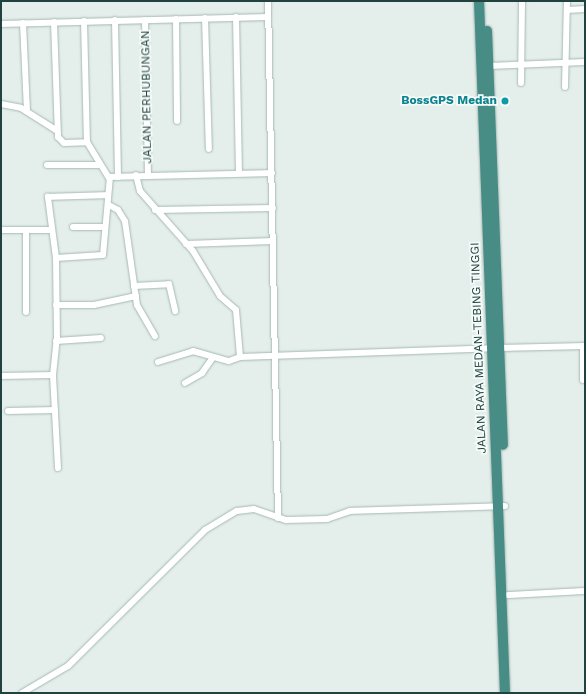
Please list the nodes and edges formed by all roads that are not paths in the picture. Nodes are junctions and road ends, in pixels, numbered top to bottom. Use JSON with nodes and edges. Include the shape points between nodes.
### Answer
{"nodes":[{"id":1,"x":268,"y":1,"type":"edge"},
{"id":2,"x":479,"y":1,"type":"edge"},
{"id":3,"x":486,"y":1,"type":"edge"},
{"id":4,"x":522,"y":1,"type":"edge"},
{"id":5,"x":566,"y":1,"type":"edge"},
{"id":6,"x":585,"y":9,"type":"edge"},
{"id":7,"x":567,"y":10,"type":"junction"},
{"id":8,"x":236,"y":17,"type":"junction"},
{"id":9,"x":268,"y":17,"type":"junction"},
{"id":10,"x":205,"y":18,"type":"junction"},
{"id":11,"x":176,"y":19,"type":"junction"},
{"id":12,"x":115,"y":20,"type":"junction"},
{"id":13,"x":145,"y":20,"type":"junction"},
{"id":14,"x":84,"y":21,"type":"junction"},
{"id":15,"x":54,"y":22,"type":"junction"},
{"id":16,"x":23,"y":23,"type":"junction"},
{"id":17,"x":1,"y":24,"type":"edge"},
{"id":18,"x":585,"y":62,"type":"edge"},
{"id":19,"x":567,"y":64,"type":"junction"},
{"id":20,"x":489,"y":66,"type":"junction"},
{"id":21,"x":522,"y":66,"type":"junction"},
{"id":22,"x":521,"y":83,"type":"dead end"},
{"id":23,"x":565,"y":87,"type":"dead end"},
{"id":24,"x":1,"y":104,"type":"edge"},
{"id":25,"x":27,"y":111,"type":"junction"},
{"id":26,"x":177,"y":121,"type":"dead end"},
{"id":27,"x":56,"y":130,"type":"junction"},
{"id":28,"x":87,"y":142,"type":"junction"},
{"id":29,"x":209,"y":149,"type":"dead end"},
{"id":30,"x":47,"y":165,"type":"dead end"},
{"id":31,"x":100,"y":165,"type":"junction"},
{"id":32,"x":239,"y":173,"type":"junction"},
{"id":33,"x":272,"y":173,"type":"junction"},
{"id":34,"x":136,"y":175,"type":"junction"},
{"id":35,"x":148,"y":175,"type":"junction"},
{"id":36,"x":118,"y":176,"type":"junction"},
{"id":37,"x":109,"y":178,"type":"junction"},
{"id":38,"x":108,"y":195,"type":"junction"},
{"id":39,"x":109,"y":205,"type":"junction"},
{"id":40,"x":273,"y":208,"type":"junction"},
{"id":41,"x":155,"y":210,"type":"junction"},
{"id":42,"x":73,"y":227,"type":"dead end"},
{"id":43,"x":104,"y":227,"type":"junction"},
{"id":44,"x":1,"y":230,"type":"edge"},
{"id":45,"x":51,"y":230,"type":"junction"},
{"id":46,"x":26,"y":232,"type":"junction"},
{"id":47,"x":273,"y":241,"type":"junction"},
{"id":48,"x":186,"y":244,"type":"junction"},
{"id":49,"x":56,"y":258,"type":"junction"},
{"id":50,"x":134,"y":286,"type":"junction"},
{"id":51,"x":136,"y":296,"type":"junction"},
{"id":52,"x":56,"y":306,"type":"junction"},
{"id":53,"x":175,"y":311,"type":"dead end"},
{"id":54,"x":26,"y":312,"type":"dead end"},
{"id":55,"x":155,"y":336,"type":"dead end"},
{"id":56,"x":101,"y":338,"type":"dead end"},
{"id":57,"x":56,"y":341,"type":"junction"},
{"id":58,"x":584,"y":346,"type":"edge"},
{"id":59,"x":496,"y":348,"type":"junction"},
{"id":60,"x":213,"y":357,"type":"junction"},
{"id":61,"x":240,"y":357,"type":"junction"},
{"id":62,"x":276,"y":357,"type":"junction"},
{"id":63,"x":158,"y":362,"type":"dead end"},
{"id":64,"x":53,"y":375,"type":"junction"},
{"id":65,"x":1,"y":376,"type":"edge"},
{"id":66,"x":583,"y":380,"type":"dead end"},
{"id":67,"x":185,"y":383,"type":"dead end"},
{"id":68,"x":55,"y":410,"type":"junction"},
{"id":69,"x":8,"y":411,"type":"dead end"},
{"id":70,"x":58,"y":468,"type":"dead end"},
{"id":71,"x":501,"y":507,"type":"junction"},
{"id":72,"x":278,"y":518,"type":"junction"},
{"id":73,"x":585,"y":591,"type":"edge"},
{"id":74,"x":508,"y":595,"type":"junction"},
{"id":75,"x":22,"y":693,"type":"edge"},
{"id":76,"x":506,"y":693,"type":"edge"},
{"id":77,"x":511,"y":693,"type":"edge"}],
"edges":[{"from":1,"to":9,"type":"street"},
{"from":2,"to":59,"type":"highway","name":"JALAN RAYA MEDAN-TEBING TINGGI"},
{"from":3,"to":20,"type":"highway","name":"JALAN RAYA MEDAN-TEBING TINGGI"},
{"from":4,"to":21,"type":"street"},
{"from":5,"to":7,"type":"street"},
{"from":6,"to":7,"type":"street"},
{"from":7,"to":19,"type":"street"},
{"from":8,"to":9,"type":"street"},
{"from":8,"to":10,"type":"street"},
{"from":8,"to":32,"type":"street"},
{"from":9,"to":33,"type":"street"},
{"from":10,"to":11,"type":"street"},
{"from":10,"to":29,"type":"street"},
{"from":11,"to":13,"type":"street"},
{"from":11,"to":26,"type":"street"},
{"from":12,"to":13,"type":"street"},
{"from":12,"to":14,"type":"street"},
{"from":12,"to":36,"type":"street"},
{"from":13,"to":35,"type":"street","name":"JALAN PERHUBUNGAN"},
{"from":14,"to":15,"type":"street"},
{"from":14,"to":28,"type":"street"},
{"from":15,"to":16,"type":"street"},
{"from":15,"to":27,"type":"street"},
{"from":16,"to":17,"type":"street"},
{"from":16,"to":25,"type":"street"},
{"from":18,"to":19,"type":"street"},
{"from":19,"to":21,"type":"street"},
{"from":19,"to":23,"type":"street"},
{"from":20,"to":21,"type":"street"},
{"from":20,"to":59,"type":"highway","name":"JALAN RAYA MEDAN-TEBING TINGGI"},
{"from":21,"to":22,"type":"street"},
{"from":24,"to":25,"type":"street"},
{"from":25,"to":27,"type":"street"},
{"from":27,"to":28,"type":"street","via":[[61,142]]},
{"from":28,"to":31,"type":"street"},
{"from":30,"to":31,"type":"street"},
{"from":31,"to":37,"type":"street"},
{"from":32,"to":33,"type":"street"},
{"from":32,"to":35,"type":"street"},
{"from":33,"to":40,"type":"street"},
{"from":34,"to":35,"type":"street"},
{"from":34,"to":36,"type":"street"},
{"from":34,"to":41,"type":"street","via":[[138,186]]},
{"from":36,"to":37,"type":"street"},
{"from":37,"to":38,"type":"street"},
{"from":38,"to":39,"type":"street"},
{"from":38,"to":45,"type":"street","via":[[48,197]]},
{"from":39,"to":43,"type":"street","via":[[104,212]]},
{"from":39,"to":50,"type":"street","via":[[118,210],[125,222]]},
{"from":40,"to":41,"type":"street"},
{"from":40,"to":47,"type":"street"},
{"from":41,"to":48,"type":"street"},
{"from":42,"to":43,"type":"street"},
{"from":43,"to":49,"type":"street","via":[[102,256]]},
{"from":44,"to":46,"type":"street"},
{"from":45,"to":46,"type":"street"},
{"from":45,"to":49,"type":"street"},
{"from":46,"to":54,"type":"street"},
{"from":47,"to":48,"type":"street"},
{"from":47,"to":62,"type":"street"},
{"from":48,"to":61,"type":"street","via":[[220,296],[239,314]]},
{"from":49,"to":52,"type":"street"},
{"from":50,"to":51,"type":"street"},
{"from":50,"to":53,"type":"street","via":[[169,284]]},
{"from":51,"to":52,"type":"street","via":[[94,305]]},
{"from":51,"to":55,"type":"street"},
{"from":52,"to":57,"type":"street"},
{"from":56,"to":57,"type":"street"},
{"from":57,"to":64,"type":"street"},
{"from":58,"to":59,"type":"street"},
{"from":58,"to":66,"type":"street"},
{"from":59,"to":62,"type":"street"},
{"from":59,"to":71,"type":"highway","name":"JALAN RAYA MEDAN-TEBING TINGGI"},
{"from":60,"to":61,"type":"street","via":[[232,361]]},
{"from":60,"to":63,"type":"street","via":[[193,351]]},
{"from":60,"to":67,"type":"street","via":[[202,373]]},
{"from":61,"to":62,"type":"street"},
{"from":62,"to":72,"type":"street"},
{"from":64,"to":65,"type":"street"},
{"from":64,"to":68,"type":"street"},
{"from":68,"to":69,"type":"street"},
{"from":68,"to":70,"type":"street"},
{"from":71,"to":72,"type":"street","via":[[350,511],[326,519]]},
{"from":71,"to":74,"type":"highway","name":"JALAN RAYA MEDAN-TEBING TINGGI"},
{"from":71,"to":76,"type":"highway","name":"JALAN RAYA MEDAN-TEBING TINGGI"},
{"from":72,"to":75,"type":"street","via":[[246,508],[218,520],[68,666]]},
{"from":73,"to":74,"type":"street"},
{"from":74,"to":77,"type":"highway","name":"JALAN RAYA MEDAN-TEBING TINGGI"}]}
